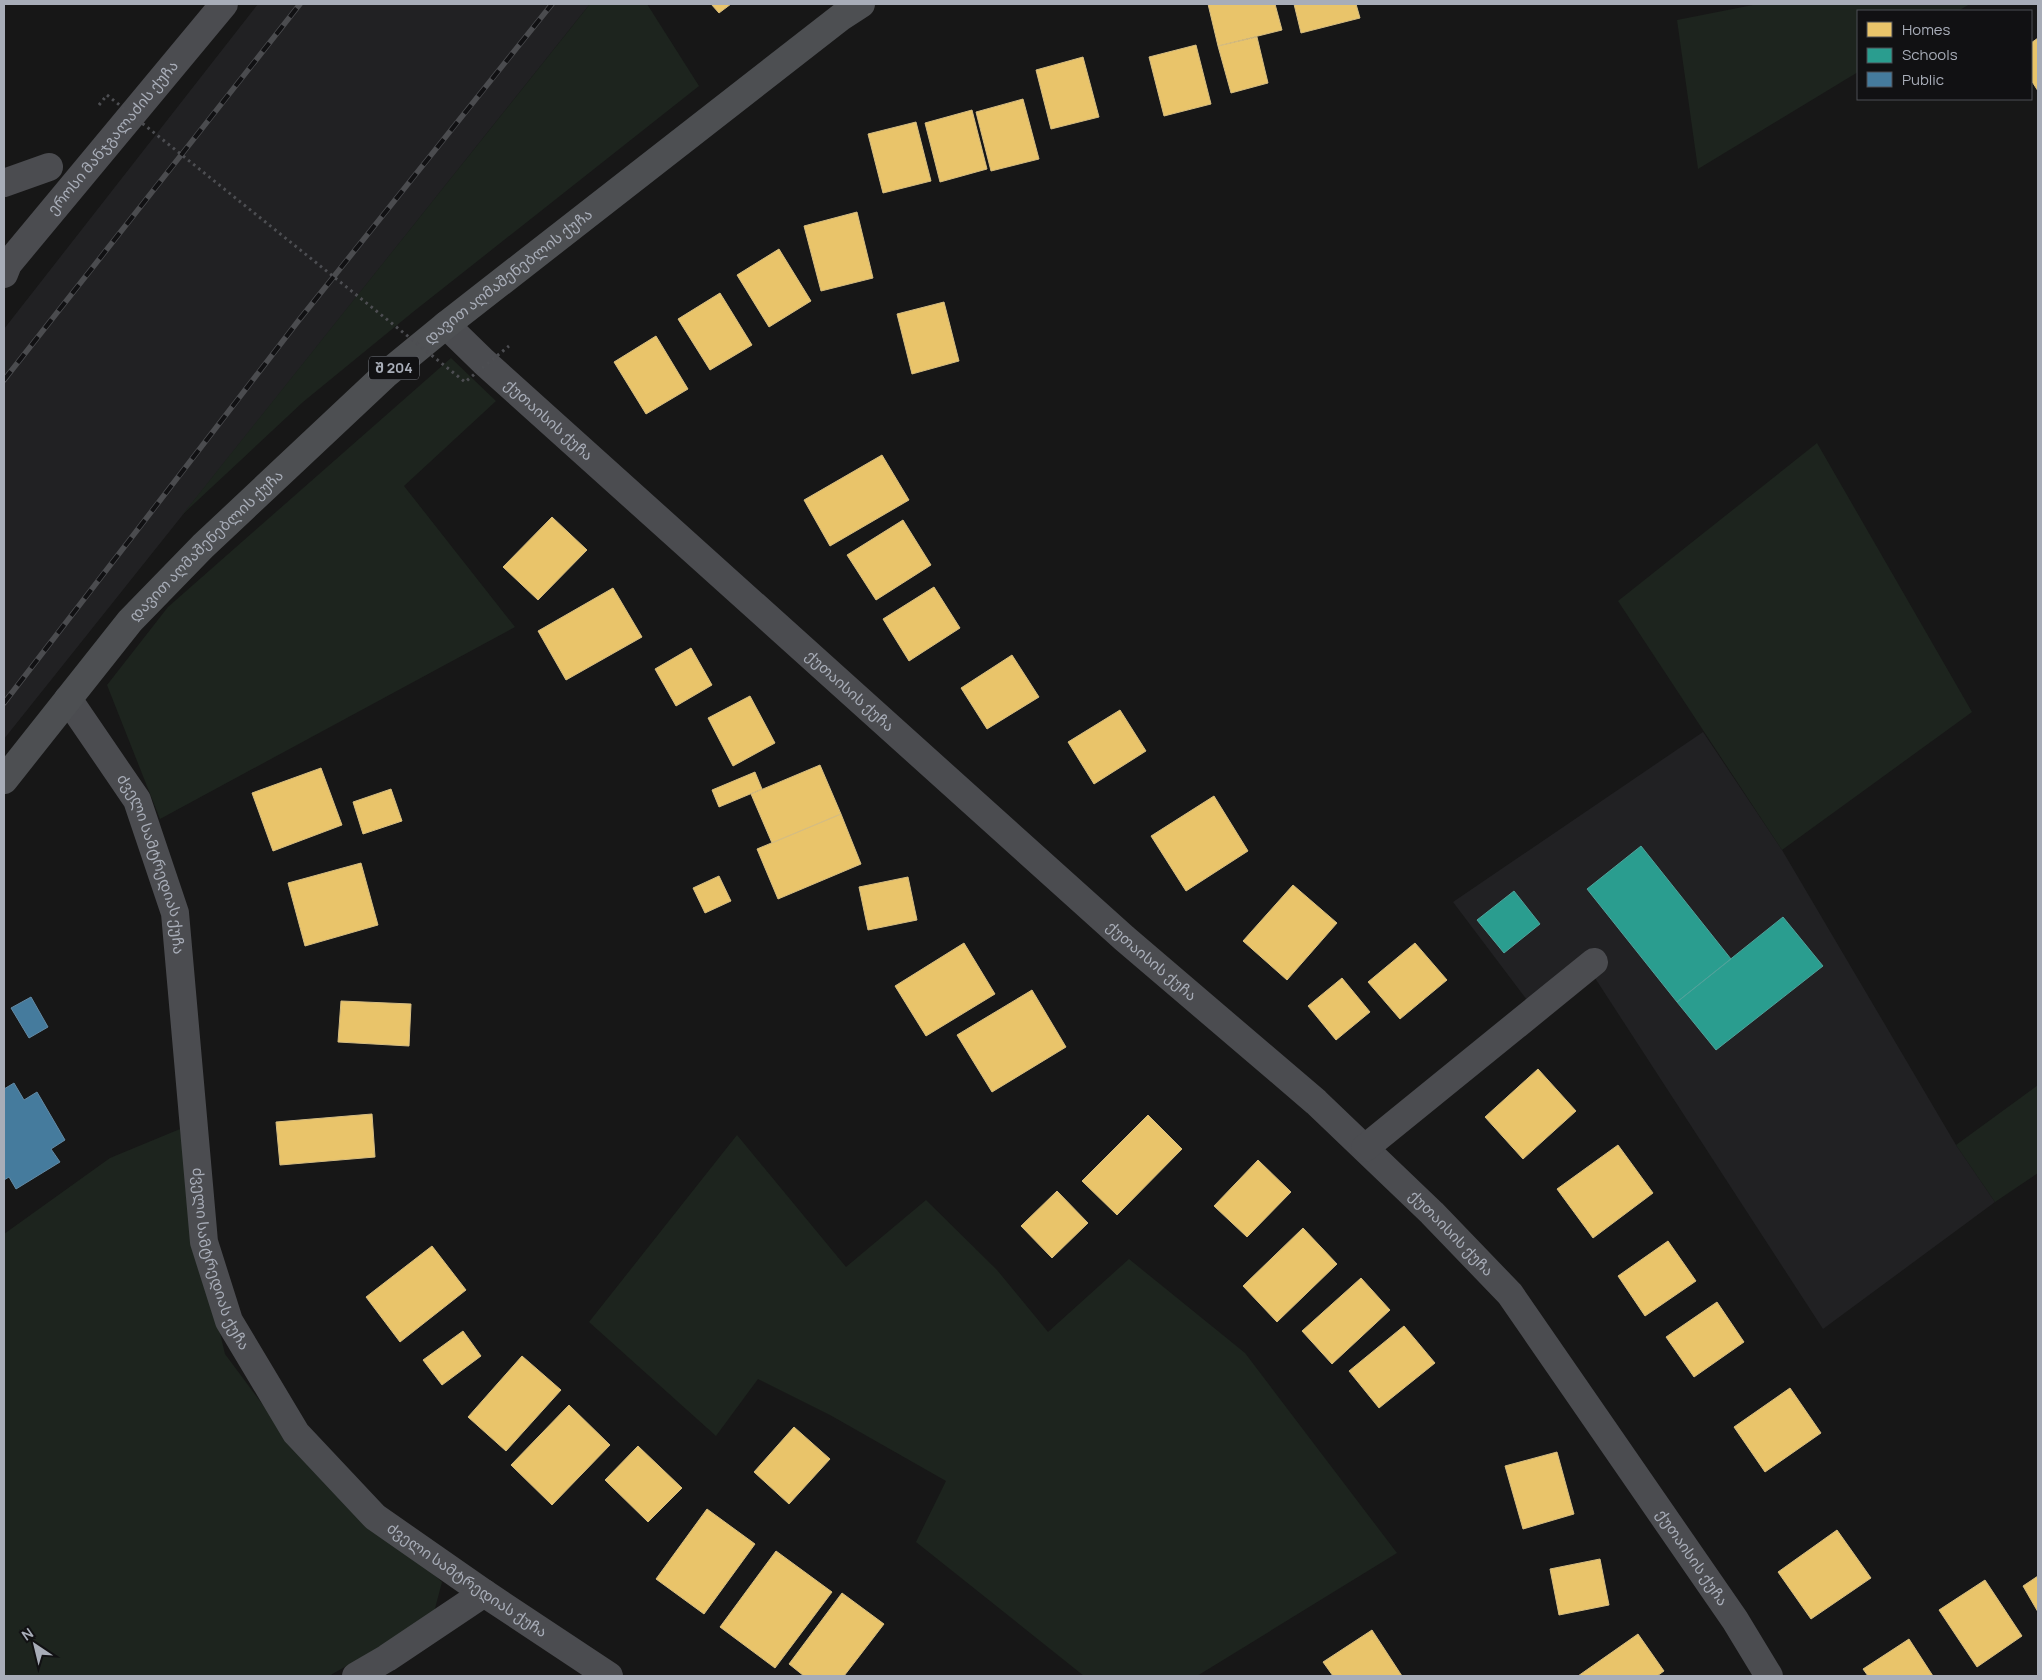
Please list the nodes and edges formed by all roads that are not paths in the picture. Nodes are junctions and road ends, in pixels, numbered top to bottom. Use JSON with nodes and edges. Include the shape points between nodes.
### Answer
{"nodes":[{"id":1,"x":224,"y":4,"type":"edge"},
{"id":2,"x":861,"y":4,"type":"edge"},
{"id":3,"x":49,"y":167,"type":"dead end"},
{"id":4,"x":4,"y":183,"type":"edge"},
{"id":5,"x":5,"y":263,"type":"edge"},
{"id":6,"x":446,"y":324,"type":"junction"},
{"id":7,"x":68,"y":699,"type":"junction"},
{"id":8,"x":4,"y":780,"type":"edge"},
{"id":9,"x":1594,"y":962,"type":"dead end"},
{"id":10,"x":1364,"y":1148,"type":"junction"},
{"id":11,"x":484,"y":1593,"type":"junction"},
{"id":12,"x":356,"y":1676,"type":"edge"},
{"id":13,"x":609,"y":1676,"type":"edge"},
{"id":14,"x":1770,"y":1676,"type":"edge"}],
"edges":[{"from":1,"to":5,"type":"street","name":"ეროსი მანჯგალაძის ქუჩა"},
{"from":2,"to":6,"type":"main road","name":"დავით აღმაშენებლის ქუჩა","number":"შ 204","via":[[841,16]]},
{"from":3,"to":4,"type":"street"},
{"from":6,"to":7,"type":"main road","name":"დავით აღმაშენებლის ქუჩა","number":"შ 204","via":[[386,375],[203,546],[130,621]]},
{"from":6,"to":10,"type":"street","name":"ქუთაისის ქუჩა","via":[[484,362],[1124,938],[1316,1102]]},
{"from":7,"to":8,"type":"main road","name":"დავით აღმაშენებლის ქუჩა","number":"შ 204"},
{"from":7,"to":11,"type":"street","name":"ძველი სამტრედიას ქუჩა","via":[[137,800],[175,913],[204,1242],[229,1321],[296,1433],[375,1517]]},
{"from":9,"to":10,"type":"street"},
{"from":10,"to":14,"type":"street","name":"ქუთაისის ქუჩა","via":[[1510,1294],[1736,1620]]},
{"from":11,"to":12,"type":"street"},
{"from":11,"to":13,"type":"street","name":"ძველი სამტრედიას ქუჩა"}]}
